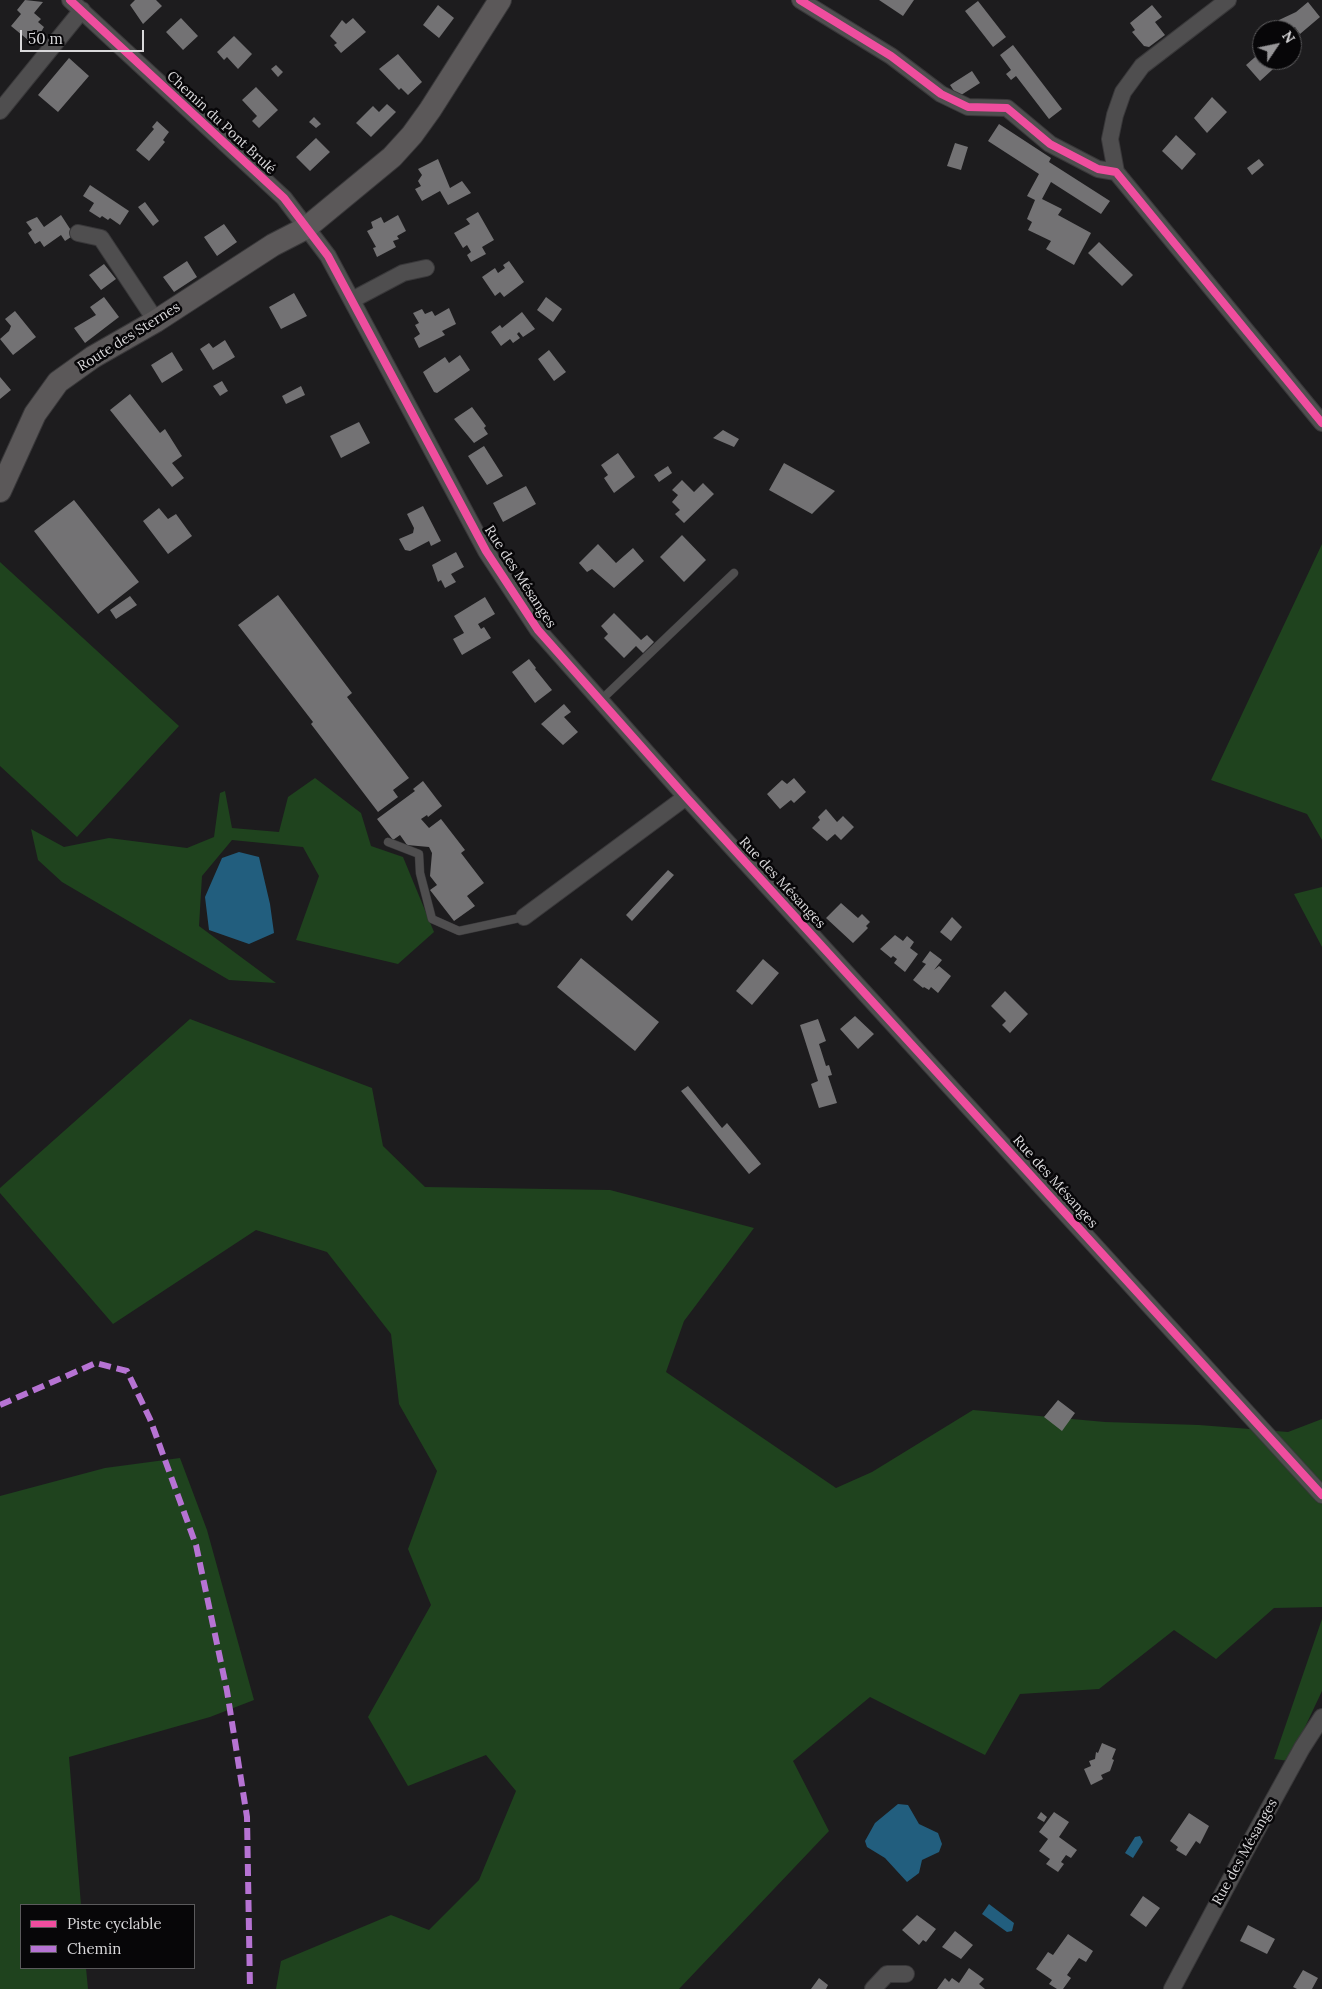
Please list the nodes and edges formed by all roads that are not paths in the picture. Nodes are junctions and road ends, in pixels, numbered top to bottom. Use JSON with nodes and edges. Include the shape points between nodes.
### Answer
{"nodes":[{"id":1,"x":500,"y":0,"type":"edge"},
{"id":2,"x":800,"y":0,"type":"edge"},
{"id":3,"x":1228,"y":0,"type":"edge"},
{"id":4,"x":76,"y":5,"type":"edge"},
{"id":5,"x":0,"y":111,"type":"edge"},
{"id":6,"x":1116,"y":172,"type":"junction"},
{"id":7,"x":306,"y":228,"type":"junction"},
{"id":8,"x":78,"y":233,"type":"dead end"},
{"id":9,"x":426,"y":268,"type":"dead end"},
{"id":10,"x":352,"y":300,"type":"junction"},
{"id":11,"x":156,"y":320,"type":"junction"},
{"id":12,"x":1322,"y":423,"type":"edge"},
{"id":13,"x":0,"y":490,"type":"edge"},
{"id":14,"x":734,"y":572,"type":"dead end"},
{"id":15,"x":600,"y":701,"type":"junction"},
{"id":16,"x":686,"y":798,"type":"junction"},
{"id":17,"x":388,"y":842,"type":"dead end"},
{"id":18,"x":524,"y":917,"type":"joint"},
{"id":19,"x":1322,"y":1495,"type":"edge"},
{"id":20,"x":1322,"y":1717,"type":"edge"},
{"id":21,"x":906,"y":1974,"type":"dead end"},
{"id":22,"x":874,"y":1989,"type":"edge"},
{"id":23,"x":1172,"y":1989,"type":"edge"}],
"edges":[{"from":1,"to":7,"type":"street","name":"Route des Sternes","via":[[412,135],[367,180]]},
{"from":2,"to":6,"type":"street","via":[[891,56],[941,94],[968,107],[1007,108],[1050,144],[1098,169]]},
{"from":3,"to":6,"type":"street","via":[[1142,66],[1123,92],[1110,139]]},
{"from":4,"to":5,"type":"street","name":"Chemin du Pont Brulé"},
{"from":4,"to":7,"type":"street","name":"Chemin du Pont Brulé","via":[[284,198]]},
{"from":6,"to":12,"type":"street"},
{"from":7,"to":10,"type":"street","name":"Rue des Mésanges","via":[[328,256]]},
{"from":7,"to":11,"type":"street","name":"Route des Sternes","via":[[273,245]]},
{"from":8,"to":11,"type":"street","via":[[101,238]]},
{"from":9,"to":10,"type":"street","via":[[403,273]]},
{"from":10,"to":15,"type":"street","name":"Rue des Mésanges","via":[[486,551],[538,630]]},
{"from":11,"to":13,"type":"street","name":"Route des Sternes","via":[[58,382],[35,414]]},
{"from":14,"to":15,"type":"lane"},
{"from":15,"to":16,"type":"street","name":"Rue des Mésanges"},
{"from":16,"to":18,"type":"street"},
{"from":16,"to":19,"type":"street","name":"Rue des Mésanges"},
{"from":17,"to":18,"type":"lane","via":[[419,854],[420,873],[432,919],[459,931]]},
{"from":20,"to":23,"type":"street","name":"Rue des Mésanges"},
{"from":21,"to":22,"type":"street","via":[[887,1974]]}]}
